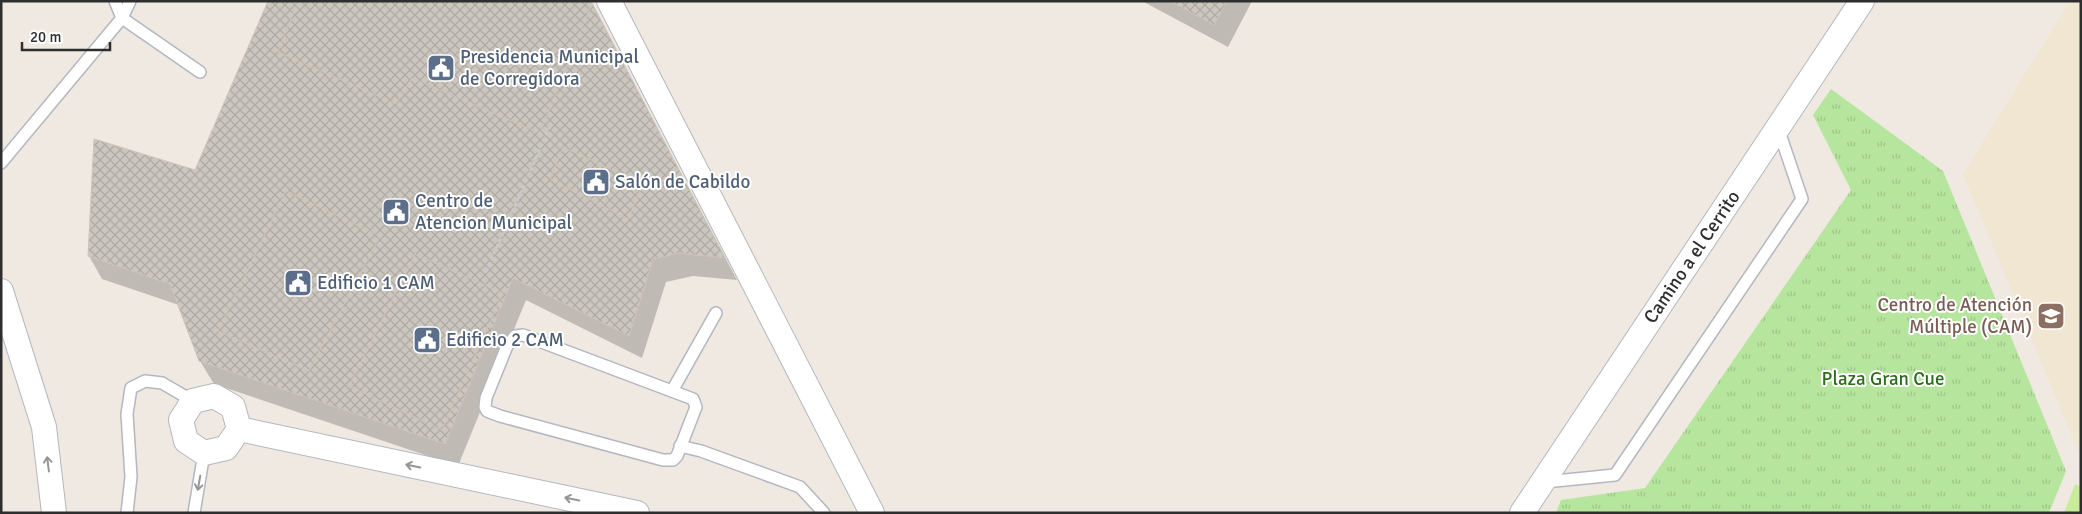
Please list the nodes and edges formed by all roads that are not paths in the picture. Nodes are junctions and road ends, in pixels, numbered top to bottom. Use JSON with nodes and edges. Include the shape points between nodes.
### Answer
{"nodes":[{"id":1,"x":116,"y":1,"type":"edge"},
{"id":2,"x":130,"y":1,"type":"edge"},
{"id":3,"x":609,"y":1,"type":"edge"},
{"id":4,"x":1862,"y":1,"type":"edge"},
{"id":5,"x":122,"y":18,"type":"junction"},
{"id":6,"x":200,"y":72,"type":"dead end"},
{"id":7,"x":1778,"y":128,"type":"junction"},
{"id":8,"x":1,"y":163,"type":"edge"},
{"id":9,"x":1,"y":291,"type":"edge"},
{"id":10,"x":716,"y":313,"type":"dead end"},
{"id":11,"x":672,"y":391,"type":"junction"},
{"id":12,"x":193,"y":401,"type":"junction"},
{"id":13,"x":238,"y":429,"type":"junction"},
{"id":14,"x":680,"y":446,"type":"junction"},
{"id":15,"x":204,"y":453,"type":"junction"},
{"id":16,"x":1543,"y":482,"type":"junction"},
{"id":17,"x":54,"y":513,"type":"edge"},
{"id":18,"x":128,"y":513,"type":"edge"},
{"id":19,"x":194,"y":513,"type":"edge"},
{"id":20,"x":637,"y":513,"type":"edge"},
{"id":21,"x":824,"y":513,"type":"edge"},
{"id":22,"x":872,"y":513,"type":"edge"},
{"id":23,"x":1522,"y":513,"type":"edge"}],
"edges":[{"from":1,"to":5,"type":"lane"},
{"from":2,"to":5,"type":"lane"},
{"from":3,"to":22,"type":"street"},
{"from":4,"to":7,"type":"street","name":"Camino a el Cerrito"},
{"from":5,"to":6,"type":"lane"},
{"from":5,"to":8,"type":"lane"},
{"from":7,"to":16,"type":"street","name":"Camino a el Cerrito"},
{"from":7,"to":16,"type":"lane","via":[[1802,199],[1615,475]]},
{"from":17,"to":9,"type":"street","one_way":true,"via":[[44,427]]},
{"from":10,"to":11,"type":"lane"},
{"from":11,"to":14,"type":"lane","via":[[695,402]]},
{"from":11,"to":14,"type":"lane","via":[[523,335],[515,336],[504,354],[485,407],[500,416],[663,460],[673,460]]},
{"from":12,"to":13,"type":"street","via":[[214,396],[227,403],[233,407]]},
{"from":12,"to":15,"type":"street","via":[[181,420],[186,441]]},
{"from":12,"to":18,"type":"lane","via":[[162,383],[145,381],[131,388],[127,414],[131,476]]},
{"from":13,"to":15,"type":"street","via":[[226,448]]},
{"from":20,"to":13,"type":"street","one_way":true},
{"from":14,"to":21,"type":"lane","via":[[800,487]]},
{"from":15,"to":19,"type":"lane","one_way":true},
{"from":16,"to":23,"type":"street","name":"Camino a el Cerrito"}]}
